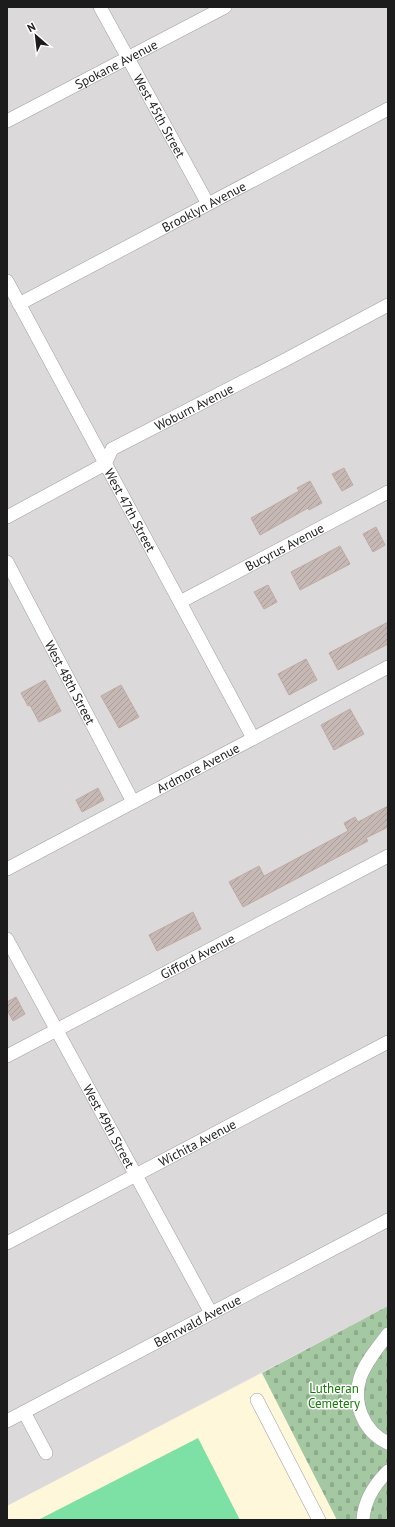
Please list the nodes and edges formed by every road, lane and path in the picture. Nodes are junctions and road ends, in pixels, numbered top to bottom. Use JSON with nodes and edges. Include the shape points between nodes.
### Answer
{"nodes":[{"id":1,"x":100,"y":7,"type":"edge"},
{"id":2,"x":225,"y":7,"type":"edge"},
{"id":3,"x":127,"y":57,"type":"junction"},
{"id":4,"x":388,"y":109,"type":"edge"},
{"id":5,"x":7,"y":121,"type":"edge"},
{"id":6,"x":208,"y":204,"type":"junction"},
{"id":7,"x":7,"y":281,"type":"edge"},
{"id":8,"x":20,"y":304,"type":"junction"},
{"id":9,"x":388,"y":305,"type":"edge"},
{"id":10,"x":104,"y":464,"type":"junction"},
{"id":11,"x":388,"y":492,"type":"edge"},
{"id":12,"x":7,"y":517,"type":"edge"},
{"id":13,"x":7,"y":562,"type":"edge"},
{"id":14,"x":180,"y":602,"type":"junction"},
{"id":15,"x":388,"y":667,"type":"edge"},
{"id":16,"x":253,"y":738,"type":"junction"},
{"id":17,"x":133,"y":802,"type":"junction"},
{"id":18,"x":388,"y":856,"type":"edge"},
{"id":19,"x":7,"y":869,"type":"edge"},
{"id":20,"x":7,"y":939,"type":"edge"},
{"id":21,"x":56,"y":1030,"type":"junction"},
{"id":22,"x":388,"y":1042,"type":"edge"},
{"id":23,"x":7,"y":1056,"type":"edge"},
{"id":24,"x":137,"y":1176,"type":"junction"},
{"id":25,"x":388,"y":1220,"type":"edge"},
{"id":26,"x":7,"y":1243,"type":"edge"},
{"id":27,"x":211,"y":1313,"type":"junction"},
{"id":28,"x":388,"y":1334,"type":"edge"},
{"id":29,"x":257,"y":1400,"type":"dead end"},
{"id":30,"x":24,"y":1412,"type":"junction"},
{"id":31,"x":7,"y":1421,"type":"edge"},
{"id":32,"x":388,"y":1443,"type":"edge"},
{"id":33,"x":46,"y":1453,"type":"dead end"},
{"id":34,"x":388,"y":1471,"type":"edge"},
{"id":35,"x":319,"y":1520,"type":"edge"},
{"id":36,"x":363,"y":1520,"type":"edge"}],
"edges":[{"from":1,"to":3,"type":"street","name":"West 45th Street"},
{"from":2,"to":3,"type":"street","name":"Spokane Avenue"},
{"from":3,"to":5,"type":"street","name":"Spokane Avenue"},
{"from":3,"to":6,"type":"street","name":"West 45th Street"},
{"from":4,"to":6,"type":"street","name":"Brooklyn Avenue"},
{"from":6,"to":8,"type":"street","name":"Brooklyn Avenue"},
{"from":7,"to":8,"type":"street","name":"West 47th Street"},
{"from":8,"to":10,"type":"street","name":"West 47th Street"},
{"from":9,"to":10,"type":"street","name":"Woburn Avenue","via":[[112,449]]},
{"from":10,"to":12,"type":"street","name":"Woburn Avenue"},
{"from":10,"to":14,"type":"street","name":"West 47th Street"},
{"from":11,"to":14,"type":"street","name":"Bucyrus Avenue"},
{"from":13,"to":17,"type":"street","name":"West 48th Street"},
{"from":14,"to":16,"type":"street","name":"West 47th Street"},
{"from":15,"to":16,"type":"street","name":"Ardmore Avenue"},
{"from":16,"to":17,"type":"street","name":"Ardmore Avenue"},
{"from":17,"to":19,"type":"street","name":"Ardmore Avenue"},
{"from":18,"to":21,"type":"street","name":"Gifford Avenue"},
{"from":20,"to":21,"type":"street","name":"West 49th Street"},
{"from":21,"to":23,"type":"street","name":"Gifford Avenue"},
{"from":21,"to":24,"type":"street","name":"West 49th Street"},
{"from":22,"to":24,"type":"street","name":"Wichita Avenue"},
{"from":24,"to":26,"type":"street","name":"Wichita Avenue"},
{"from":24,"to":27,"type":"street","name":"West 49th Street"},
{"from":25,"to":27,"type":"street","name":"Behrwald Avenue"},
{"from":27,"to":30,"type":"street","name":"Behrwald Avenue"},
{"from":28,"to":32,"type":"street","via":[[364,1368],[357,1394],[365,1424]]},
{"from":29,"to":35,"type":"street"},
{"from":30,"to":31,"type":"street","name":"Behrwald Avenue"},
{"from":30,"to":33,"type":"street"},
{"from":34,"to":36,"type":"street","via":[[370,1495],[363,1511]]}]}
